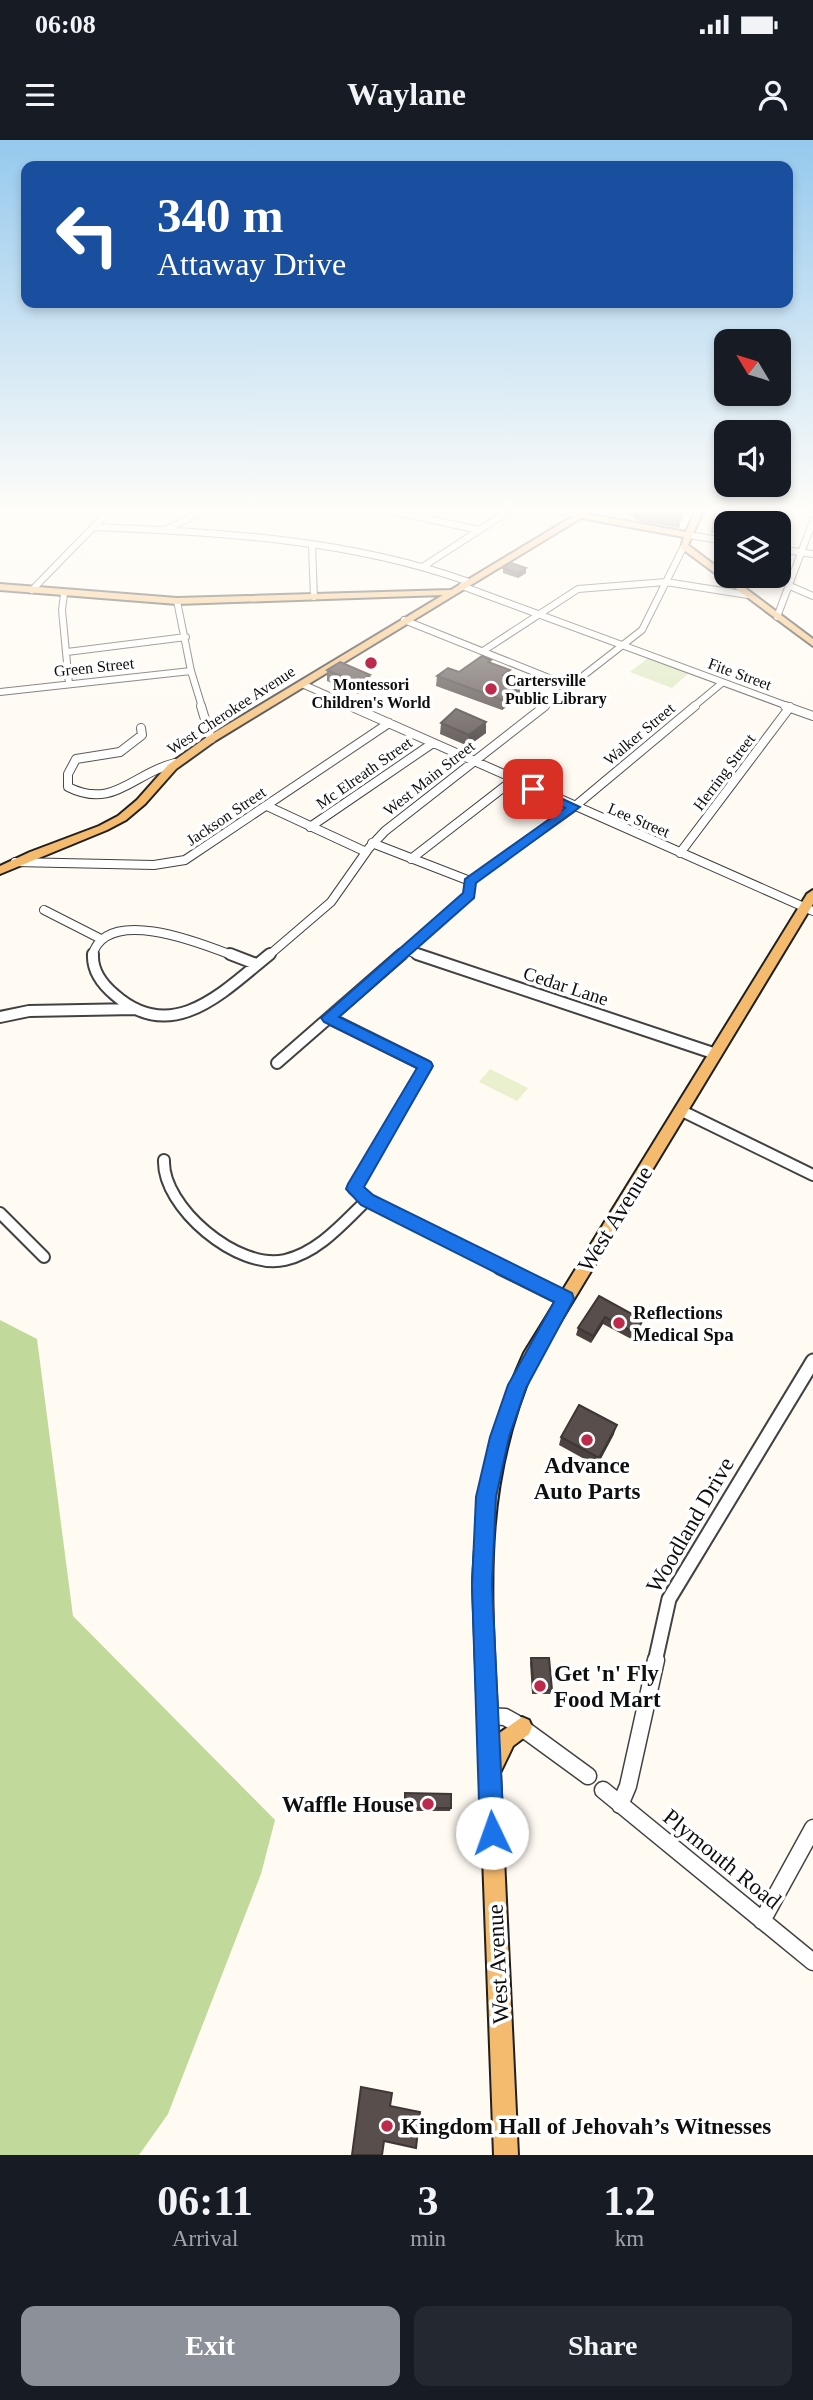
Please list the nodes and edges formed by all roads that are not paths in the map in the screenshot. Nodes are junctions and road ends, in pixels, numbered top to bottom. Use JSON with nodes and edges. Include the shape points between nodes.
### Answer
{"nodes":[{"id":1,"x":63,"y":603,"type":"edge"},
{"id":2,"x":178,"y":603,"type":"edge"},
{"id":3,"x":434,"y":603,"type":"edge"},
{"id":4,"x":511,"y":603,"type":"edge"},
{"id":5,"x":555,"y":603,"type":"edge"},
{"id":6,"x":656,"y":603,"type":"edge"},
{"id":7,"x":759,"y":603,"type":"edge"},
{"id":8,"x":783,"y":603,"type":"edge"},
{"id":9,"x":537,"y":614,"type":"junction"},
{"id":10,"x":777,"y":617,"type":"junction"},
{"id":11,"x":404,"y":621,"type":"junction"},
{"id":12,"x":186,"y":637,"type":"junction"},
{"id":13,"x":813,"y":643,"type":"edge"},
{"id":14,"x":622,"y":645,"type":"junction"},
{"id":15,"x":483,"y":651,"type":"junction"},
{"id":16,"x":67,"y":652,"type":"junction"},
{"id":17,"x":191,"y":671,"type":"junction"},
{"id":18,"x":722,"y":683,"type":"junction"},
{"id":19,"x":69,"y":684,"type":"junction"},
{"id":20,"x":302,"y":684,"type":"junction"},
{"id":21,"x":569,"y":686,"type":"junction"},
{"id":22,"x":0,"y":692,"type":"edge"},
{"id":23,"x":790,"y":707,"type":"junction"},
{"id":24,"x":813,"y":716,"type":"edge"},
{"id":25,"x":389,"y":723,"type":"junction"},
{"id":26,"x":141,"y":728,"type":"dead end"},
{"id":27,"x":211,"y":739,"type":"junction"},
{"id":28,"x":433,"y":743,"type":"junction"},
{"id":29,"x":472,"y":761,"type":"junction"},
{"id":30,"x":176,"y":764,"type":"junction"},
{"id":31,"x":513,"y":780,"type":"junction"},
{"id":32,"x":267,"y":806,"type":"junction"},
{"id":33,"x":573,"y":807,"type":"junction"},
{"id":34,"x":310,"y":827,"type":"junction"},
{"id":35,"x":372,"y":843,"type":"junction"},
{"id":36,"x":364,"y":851,"type":"junction"},
{"id":37,"x":680,"y":853,"type":"junction"},
{"id":38,"x":411,"y":859,"type":"junction"},
{"id":39,"x":15,"y":863,"type":"junction"},
{"id":40,"x":0,"y":870,"type":"edge"},
{"id":41,"x":470,"y":881,"type":"junction"},
{"id":42,"x":811,"y":904,"type":"edge"},
{"id":43,"x":44,"y":910,"type":"dead end"},
{"id":44,"x":101,"y":939,"type":"junction"},
{"id":45,"x":405,"y":950,"type":"junction"},
{"id":46,"x":256,"y":964,"type":"junction"},
{"id":47,"x":135,"y":1009,"type":"junction"},
{"id":48,"x":0,"y":1017,"type":"edge"},
{"id":49,"x":329,"y":1018,"type":"junction"},
{"id":50,"x":716,"y":1054,"type":"junction"},
{"id":51,"x":277,"y":1063,"type":"dead end"},
{"id":52,"x":682,"y":1111,"type":"junction"},
{"id":53,"x":164,"y":1160,"type":"dead end"},
{"id":54,"x":813,"y":1175,"type":"edge"},
{"id":55,"x":367,"y":1200,"type":"junction"},
{"id":56,"x":0,"y":1213,"type":"edge"},
{"id":57,"x":44,"y":1257,"type":"dead end"},
{"id":58,"x":565,"y":1299,"type":"junction"},
{"id":59,"x":813,"y":1360,"type":"edge"},
{"id":60,"x":486,"y":1716,"type":"junction"},
{"id":61,"x":522,"y":1727,"type":"junction"},
{"id":62,"x":489,"y":1775,"type":"junction"},
{"id":63,"x":588,"y":1776,"type":"dead end"},
{"id":64,"x":603,"y":1790,"type":"dead end"},
{"id":65,"x":620,"y":1805,"type":"junction"},
{"id":66,"x":813,"y":1828,"type":"edge"},
{"id":67,"x":762,"y":1921,"type":"junction"},
{"id":68,"x":813,"y":1962,"type":"edge"},
{"id":69,"x":506,"y":2155,"type":"edge"}],
"edges":[{"from":1,"to":16,"type":"street"},
{"from":2,"to":12,"type":"street"},
{"from":3,"to":11,"type":"main road","name":"West Cherokee Avenue"},
{"from":4,"to":9,"type":"street","name":"Fite Street"},
{"from":5,"to":9,"type":"street"},
{"from":6,"to":14,"type":"street","name":"West Main Street","via":[[647,624]]},
{"from":7,"to":10,"type":"main road"},
{"from":8,"to":10,"type":"street"},
{"from":9,"to":14,"type":"street","name":"Fite Street"},
{"from":9,"to":15,"type":"street"},
{"from":10,"to":13,"type":"main road"},
{"from":11,"to":15,"type":"street"},
{"from":11,"to":20,"type":"main road","name":"West Cherokee Avenue"},
{"from":12,"to":16,"type":"street"},
{"from":12,"to":17,"type":"street"},
{"from":14,"to":18,"type":"street","name":"Fite Street"},
{"from":14,"to":21,"type":"street","name":"West Main Street"},
{"from":15,"to":21,"type":"street"},
{"from":16,"to":19,"type":"street"},
{"from":17,"to":19,"type":"street","name":"Green Street"},
{"from":17,"to":27,"type":"street"},
{"from":18,"to":23,"type":"street","name":"Fite Street"},
{"from":18,"to":33,"type":"street","name":"Walker Street"},
{"from":19,"to":22,"type":"street","name":"Green Street"},
{"from":20,"to":25,"type":"street","name":"Lee Street"},
{"from":20,"to":27,"type":"main road","name":"West Cherokee Avenue"},
{"from":21,"to":29,"type":"street","name":"West Main Street"},
{"from":23,"to":24,"type":"street","name":"Fite Street"},
{"from":23,"to":37,"type":"street","name":"Herring Street"},
{"from":25,"to":28,"type":"street","name":"Lee Street"},
{"from":25,"to":32,"type":"street","name":"Jackson Street"},
{"from":26,"to":30,"type":"street","via":[[142,735],[119,752],[77,758],[68,787],[84,795],[109,794]]},
{"from":27,"to":30,"type":"main road","name":"West Cherokee Avenue"},
{"from":28,"to":29,"type":"street","name":"Lee Street"},
{"from":28,"to":34,"type":"street","name":"Mc Elreath Street"},
{"from":29,"to":31,"type":"street","name":"Lee Street"},
{"from":29,"to":35,"type":"street","name":"West Main Street"},
{"from":30,"to":39,"type":"main road","name":"West Cherokee Avenue","via":[[122,818]]},
{"from":31,"to":33,"type":"street","name":"Lee Street"},
{"from":31,"to":38,"type":"street"},
{"from":32,"to":34,"type":"street"},
{"from":32,"to":39,"type":"street","name":"Jackson Street","via":[[186,860],[93,866]]},
{"from":33,"to":37,"type":"street","name":"Lee Street"},
{"from":33,"to":41,"type":"street","name":"Walker Street"},
{"from":34,"to":36,"type":"street"},
{"from":35,"to":36,"type":"street","name":"West Main Street"},
{"from":35,"to":38,"type":"street"},
{"from":36,"to":46,"type":"street","name":"West Main Street","via":[[330,904]]},
{"from":37,"to":42,"type":"street","name":"Lee Street"},
{"from":38,"to":41,"type":"street"},
{"from":39,"to":40,"type":"main road","name":"West Cherokee Avenue"},
{"from":41,"to":45,"type":"street","via":[[470,895]]},
{"from":42,"to":50,"type":"main road","name":"West Avenue"},
{"from":43,"to":44,"type":"street"},
{"from":44,"to":46,"type":"street","via":[[145,929]]},
{"from":44,"to":47,"type":"street","via":[[93,951],[92,966],[105,985]]},
{"from":45,"to":49,"type":"street"},
{"from":45,"to":50,"type":"street","name":"Cedar Lane"},
{"from":46,"to":47,"type":"street","name":"West Main Street","via":[[193,1012],[176,1016]]},
{"from":47,"to":48,"type":"street","via":[[20,1012]]},
{"from":49,"to":51,"type":"street"},
{"from":49,"to":55,"type":"street","via":[[426,1066],[354,1189]]},
{"from":50,"to":52,"type":"main road","name":"West Avenue"},
{"from":52,"to":54,"type":"street"},
{"from":52,"to":58,"type":"main road","name":"West Avenue"},
{"from":53,"to":55,"type":"street","via":[[164,1182],[205,1231],[243,1255],[269,1261],[301,1255]]},
{"from":55,"to":58,"type":"street"},
{"from":56,"to":57,"type":"street"},
{"from":58,"to":60,"type":"main road","name":"West Avenue","via":[[517,1385],[486,1497],[482,1585]]},
{"from":59,"to":65,"type":"street","name":"Woodland Drive","via":[[668,1598],[628,1786]]},
{"from":60,"to":61,"type":"street","via":[[505,1717]]},
{"from":60,"to":62,"type":"main road","name":"West Avenue"},
{"from":61,"to":62,"type":"main road","via":[[506,1739]]},
{"from":61,"to":63,"type":"street"},
{"from":62,"to":69,"type":"main road","name":"West Avenue"},
{"from":64,"to":65,"type":"street","name":"Plymouth Road"},
{"from":65,"to":67,"type":"street","name":"Plymouth Road"},
{"from":66,"to":67,"type":"street"},
{"from":67,"to":68,"type":"street","name":"Plymouth Road"}]}
